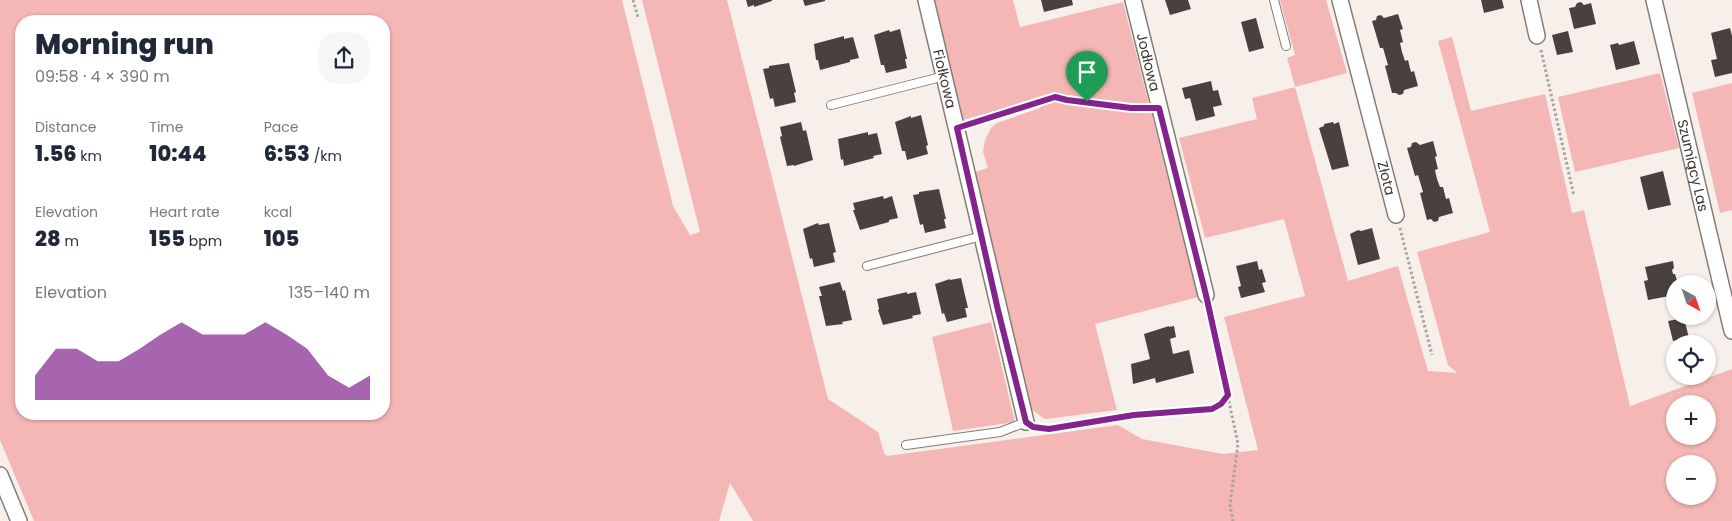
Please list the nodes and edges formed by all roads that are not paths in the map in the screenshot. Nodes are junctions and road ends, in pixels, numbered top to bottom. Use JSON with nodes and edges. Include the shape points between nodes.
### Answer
{"nodes":[{"id":1,"x":926,"y":0,"type":"edge"},
{"id":2,"x":1133,"y":0,"type":"edge"},
{"id":3,"x":1274,"y":0,"type":"edge"},
{"id":4,"x":1340,"y":0,"type":"edge"},
{"id":5,"x":1529,"y":0,"type":"edge"},
{"id":6,"x":1654,"y":0,"type":"edge"},
{"id":7,"x":1537,"y":36,"type":"road end"},
{"id":8,"x":1286,"y":46,"type":"dead end"},
{"id":9,"x":945,"y":76,"type":"junction"},
{"id":10,"x":831,"y":105,"type":"dead end"},
{"id":11,"x":1396,"y":215,"type":"road end"},
{"id":12,"x":982,"y":236,"type":"junction"},
{"id":13,"x":868,"y":266,"type":"dead end"},
{"id":14,"x":1206,"y":295,"type":"road end"},
{"id":15,"x":1732,"y":331,"type":"edge"},
{"id":16,"x":1026,"y":422,"type":"joint"},
{"id":17,"x":906,"y":446,"type":"dead end"},
{"id":18,"x":0,"y":475,"type":"edge"},
{"id":19,"x":19,"y":521,"type":"edge"}],
"edges":[{"from":1,"to":9,"type":"street","name":"Fiołkowa"},
{"from":2,"to":14,"type":"street","name":"Jodłowa"},
{"from":3,"to":8,"type":"lane"},
{"from":4,"to":11,"type":"street","name":"Złota"},
{"from":5,"to":7,"type":"street"},
{"from":6,"to":15,"type":"street","name":"Szumiący Las"},
{"from":9,"to":10,"type":"lane"},
{"from":9,"to":12,"type":"street","name":"Fiołkowa"},
{"from":12,"to":13,"type":"lane"},
{"from":12,"to":16,"type":"street","name":"Fiołkowa"},
{"from":16,"to":17,"type":"lane","via":[[1000,432]]},
{"from":18,"to":19,"type":"street"}]}
